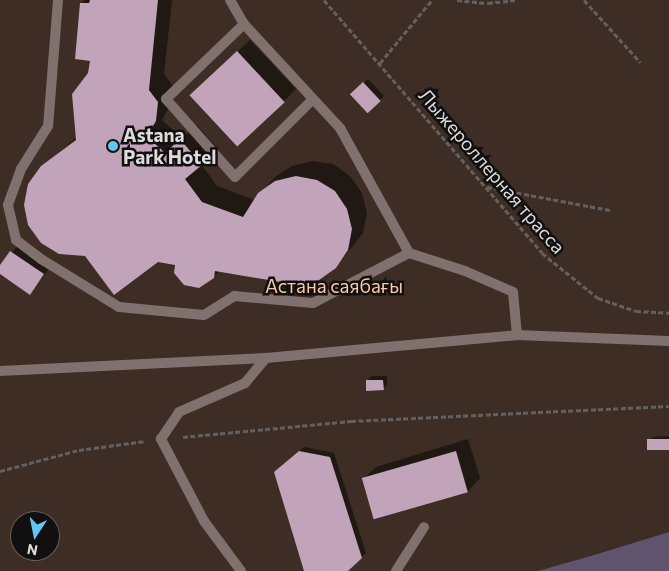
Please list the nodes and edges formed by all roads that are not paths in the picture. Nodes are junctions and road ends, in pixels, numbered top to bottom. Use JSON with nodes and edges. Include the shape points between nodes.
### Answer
{"nodes":[{"id":1,"x":58,"y":0,"type":"edge"},
{"id":2,"x":230,"y":0,"type":"edge"},
{"id":3,"x":244,"y":24,"type":"junction"},
{"id":4,"x":312,"y":100,"type":"junction"},
{"id":5,"x":409,"y":253,"type":"junction"},
{"id":6,"x":517,"y":334,"type":"junction"},
{"id":7,"x":669,"y":341,"type":"edge"},
{"id":8,"x":266,"y":358,"type":"junction"},
{"id":9,"x":0,"y":371,"type":"edge"},
{"id":10,"x":424,"y":527,"type":"dead end"},
{"id":11,"x":241,"y":571,"type":"edge"},
{"id":12,"x":396,"y":571,"type":"edge"}],
"edges":[{"from":1,"to":5,"type":"street","via":[[48,126],[21,169],[8,205],[16,240],[40,259],[119,307],[204,315],[234,296],[313,303]]},
{"from":2,"to":3,"type":"street"},
{"from":3,"to":4,"type":"street","via":[[270,48]]},
{"from":3,"to":4,"type":"street","via":[[166,99],[235,176]]},
{"from":4,"to":5,"type":"street","via":[[340,128]]},
{"from":5,"to":6,"type":"street","via":[[465,271],[514,292]]},
{"from":6,"to":7,"type":"street"},
{"from":6,"to":8,"type":"street"},
{"from":8,"to":9,"type":"street"},
{"from":8,"to":11,"type":"street","via":[[245,383],[179,412],[161,439],[204,521]]},
{"from":10,"to":12,"type":"street"}]}
